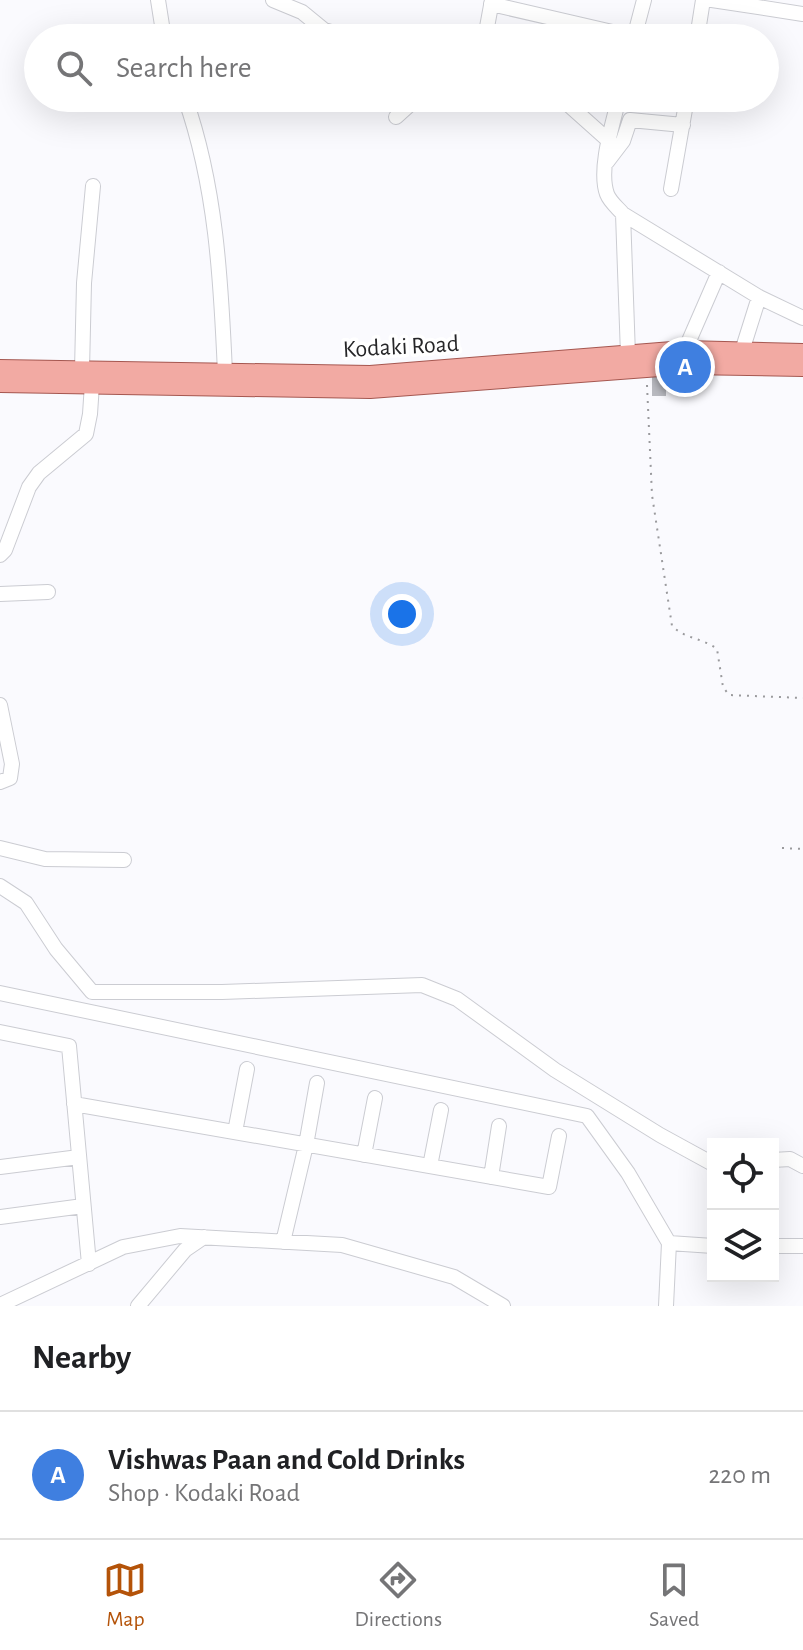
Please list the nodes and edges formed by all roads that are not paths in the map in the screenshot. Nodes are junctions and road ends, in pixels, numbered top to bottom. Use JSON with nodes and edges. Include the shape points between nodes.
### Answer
{"nodes":[{"id":1,"x":158,"y":0,"type":"edge"},
{"id":2,"x":273,"y":0,"type":"edge"},
{"id":3,"x":644,"y":0,"type":"edge"},
{"id":4,"x":703,"y":0,"type":"edge"},
{"id":5,"x":720,"y":1,"type":"edge"},
{"id":6,"x":491,"y":2,"type":"edge"},
{"id":7,"x":788,"y":6,"type":"edge"},
{"id":8,"x":803,"y":14,"type":"edge"},
{"id":9,"x":162,"y":24,"type":"edge"},
{"id":10,"x":317,"y":24,"type":"edge"},
{"id":11,"x":487,"y":24,"type":"edge"},
{"id":12,"x":581,"y":24,"type":"edge"},
{"id":13,"x":638,"y":24,"type":"edge"},
{"id":14,"x":699,"y":24,"type":"edge"},
{"id":15,"x":190,"y":112,"type":"edge"},
{"id":16,"x":402,"y":112,"type":"edge"},
{"id":17,"x":577,"y":112,"type":"edge"},
{"id":18,"x":615,"y":112,"type":"edge"},
{"id":19,"x":685,"y":112,"type":"edge"},
{"id":20,"x":396,"y":117,"type":"dead end"},
{"id":21,"x":683,"y":125,"type":"junction"},
{"id":22,"x":608,"y":140,"type":"junction"},
{"id":23,"x":607,"y":162,"type":"junction"},
{"id":24,"x":93,"y":186,"type":"dead end"},
{"id":25,"x":671,"y":189,"type":"dead end"},
{"id":26,"x":623,"y":214,"type":"junction"},
{"id":27,"x":719,"y":272,"type":"junction"},
{"id":28,"x":759,"y":297,"type":"junction"},
{"id":29,"x":803,"y":318,"type":"edge"},
{"id":30,"x":685,"y":350,"type":"junction"},
{"id":31,"x":742,"y":351,"type":"junction"},
{"id":32,"x":803,"y":353,"type":"edge"},
{"id":33,"x":628,"y":355,"type":"junction"},
{"id":34,"x":803,"y":367,"type":"edge"},
{"id":35,"x":0,"y":369,"type":"edge"},
{"id":36,"x":225,"y":373,"type":"junction"},
{"id":37,"x":87,"y":377,"type":"junction"},
{"id":38,"x":0,"y":383,"type":"edge"},
{"id":39,"x":0,"y":555,"type":"edge"},
{"id":40,"x":48,"y":592,"type":"dead end"},
{"id":41,"x":0,"y":594,"type":"edge"},
{"id":42,"x":0,"y":705,"type":"edge"},
{"id":43,"x":0,"y":782,"type":"edge"},
{"id":44,"x":0,"y":848,"type":"edge"},
{"id":45,"x":124,"y":860,"type":"dead end"},
{"id":46,"x":0,"y":886,"type":"edge"},
{"id":47,"x":0,"y":993,"type":"edge"},
{"id":48,"x":0,"y":1032,"type":"edge"},
{"id":49,"x":247,"y":1069,"type":"dead end"},
{"id":50,"x":317,"y":1083,"type":"dead end"},
{"id":51,"x":375,"y":1098,"type":"dead end"},
{"id":52,"x":74,"y":1104,"type":"junction"},
{"id":53,"x":441,"y":1110,"type":"dead end"},
{"id":54,"x":499,"y":1126,"type":"dead end"},
{"id":55,"x":235,"y":1132,"type":"junction"},
{"id":56,"x":559,"y":1136,"type":"dead end"},
{"id":57,"x":306,"y":1145,"type":"junction"},
{"id":58,"x":364,"y":1155,"type":"junction"},
{"id":59,"x":79,"y":1157,"type":"junction"},
{"id":60,"x":779,"y":1160,"type":"edge"},
{"id":61,"x":707,"y":1161,"type":"edge"},
{"id":62,"x":430,"y":1166,"type":"junction"},
{"id":63,"x":803,"y":1166,"type":"edge"},
{"id":64,"x":0,"y":1167,"type":"edge"},
{"id":65,"x":491,"y":1177,"type":"junction"},
{"id":66,"x":83,"y":1206,"type":"junction"},
{"id":67,"x":0,"y":1217,"type":"edge"},
{"id":68,"x":204,"y":1237,"type":"junction"},
{"id":69,"x":283,"y":1242,"type":"junction"},
{"id":70,"x":669,"y":1243,"type":"junction"},
{"id":71,"x":707,"y":1246,"type":"edge"},
{"id":72,"x":779,"y":1246,"type":"edge"},
{"id":73,"x":803,"y":1246,"type":"edge"},
{"id":74,"x":89,"y":1264,"type":"junction"},
{"id":75,"x":0,"y":1305,"type":"edge"},
{"id":76,"x":138,"y":1306,"type":"edge"},
{"id":77,"x":503,"y":1306,"type":"edge"},
{"id":78,"x":666,"y":1306,"type":"edge"}],
"edges":[{"from":1,"to":9,"type":"street"},
{"from":2,"to":10,"type":"street"},
{"from":3,"to":13,"type":"street"},
{"from":4,"to":14,"type":"street"},
{"from":5,"to":7,"type":"street"},
{"from":6,"to":11,"type":"street"},
{"from":6,"to":12,"type":"street"},
{"from":7,"to":8,"type":"street"},
{"from":15,"to":36,"type":"street","via":[[200,142],[221,270]]},
{"from":16,"to":20,"type":"street"},
{"from":17,"to":22,"type":"street"},
{"from":18,"to":22,"type":"street"},
{"from":19,"to":21,"type":"street"},
{"from":21,"to":23,"type":"street","via":[[630,120]]},
{"from":21,"to":25,"type":"street"},
{"from":22,"to":23,"type":"street"},
{"from":23,"to":26,"type":"street","via":[[609,198]]},
{"from":24,"to":37,"type":"street","via":[[84,283]]},
{"from":26,"to":27,"type":"street"},
{"from":26,"to":33,"type":"street"},
{"from":27,"to":28,"type":"street"},
{"from":27,"to":30,"type":"street"},
{"from":28,"to":29,"type":"street"},
{"from":28,"to":31,"type":"street"},
{"from":30,"to":31,"type":"main road","name":"Kodaki Road"},
{"from":30,"to":33,"type":"main road","name":"Kodaki Road"},
{"from":31,"to":32,"type":"main road","name":"Kodaki Road"},
{"from":33,"to":36,"type":"main road","name":"Kodaki Road","via":[[370,375]]},
{"from":34,"to":37,"type":"main road","name":"Kodaki Road","via":[[686,365],[370,389]]},
{"from":35,"to":37,"type":"main road","name":"Kodaki Road"},
{"from":36,"to":37,"type":"main road","name":"Kodaki Road"},
{"from":37,"to":38,"type":"main road","name":"Kodaki Road"},
{"from":37,"to":39,"type":"street","via":[[86,434],[29,487]]},
{"from":40,"to":41,"type":"street"},
{"from":42,"to":43,"type":"street","via":[[12,764],[10,778]]},
{"from":44,"to":45,"type":"street","via":[[45,859]]},
{"from":46,"to":61,"type":"street","via":[[26,903],[92,992],[422,985],[457,999],[555,1070]]},
{"from":47,"to":70,"type":"street","via":[[587,1116]]},
{"from":48,"to":52,"type":"street","via":[[69,1046]]},
{"from":49,"to":55,"type":"street"},
{"from":50,"to":57,"type":"street"},
{"from":51,"to":58,"type":"street"},
{"from":52,"to":55,"type":"street"},
{"from":52,"to":59,"type":"street"},
{"from":53,"to":62,"type":"street"},
{"from":54,"to":65,"type":"street"},
{"from":55,"to":57,"type":"street"},
{"from":56,"to":65,"type":"street","via":[[549,1187]]},
{"from":57,"to":58,"type":"street"},
{"from":57,"to":69,"type":"street"},
{"from":58,"to":62,"type":"street"},
{"from":59,"to":64,"type":"street"},
{"from":59,"to":66,"type":"street"},
{"from":60,"to":63,"type":"street"},
{"from":62,"to":65,"type":"street"},
{"from":66,"to":67,"type":"street"},
{"from":66,"to":74,"type":"street"},
{"from":68,"to":69,"type":"street"},
{"from":68,"to":74,"type":"street","via":[[123,1247]]},
{"from":68,"to":76,"type":"street","via":[[185,1250]]},
{"from":69,"to":77,"type":"street","via":[[342,1245],[454,1277]]},
{"from":70,"to":71,"type":"street"},
{"from":70,"to":78,"type":"street"},
{"from":72,"to":73,"type":"street"},
{"from":74,"to":75,"type":"street"}]}
